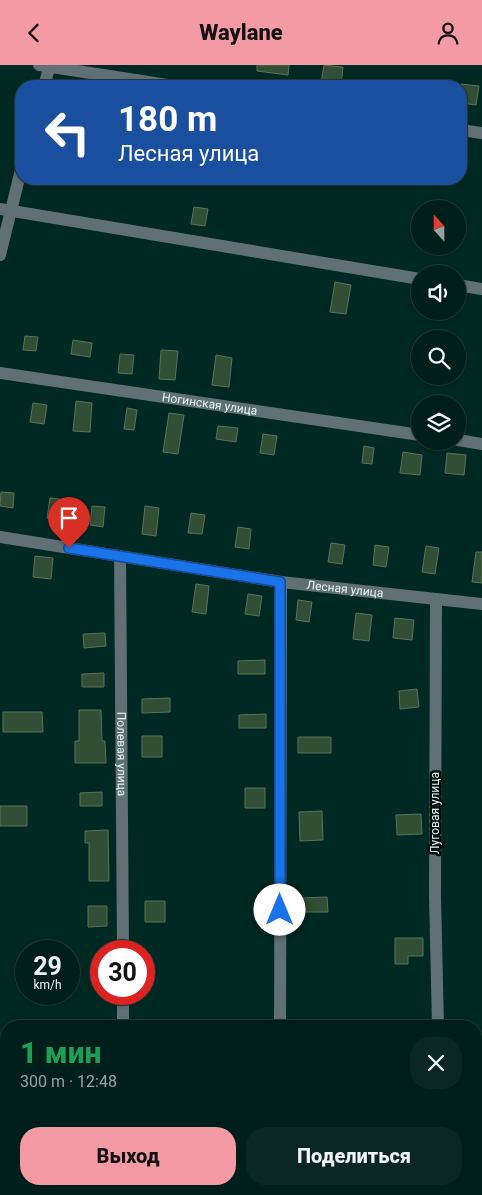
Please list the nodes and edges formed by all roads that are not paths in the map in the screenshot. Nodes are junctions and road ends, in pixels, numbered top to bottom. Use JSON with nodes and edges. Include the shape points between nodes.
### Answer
{"nodes":[{"id":1,"x":46,"y":66,"type":"edge"},
{"id":2,"x":45,"y":80,"type":"edge"},
{"id":3,"x":136,"y":80,"type":"edge"},
{"id":4,"x":467,"y":130,"type":"edge"},
{"id":5,"x":482,"y":133,"type":"edge"},
{"id":6,"x":15,"y":185,"type":"edge"},
{"id":7,"x":5,"y":210,"type":"edge"},
{"id":8,"x":0,"y":255,"type":"edge"},
{"id":9,"x":411,"y":278,"type":"edge"},
{"id":10,"x":466,"y":286,"type":"edge"},
{"id":11,"x":482,"y":289,"type":"edge"},
{"id":12,"x":0,"y":373,"type":"edge"},
{"id":13,"x":411,"y":434,"type":"edge"},
{"id":14,"x":466,"y":441,"type":"edge"},
{"id":15,"x":482,"y":444,"type":"edge"},
{"id":16,"x":0,"y":537,"type":"edge"},
{"id":17,"x":120,"y":556,"type":"junction"},
{"id":18,"x":280,"y":582,"type":"junction"},
{"id":19,"x":436,"y":599,"type":"junction"},
{"id":20,"x":482,"y":604,"type":"edge"},
{"id":21,"x":123,"y":940,"type":"edge"},
{"id":22,"x":123,"y":1005,"type":"edge"},
{"id":23,"x":123,"y":1020,"type":"edge"},
{"id":24,"x":280,"y":1020,"type":"edge"},
{"id":25,"x":438,"y":1020,"type":"edge"}],
"edges":[{"from":1,"to":2,"type":"street"},
{"from":1,"to":3,"type":"street"},
{"from":4,"to":5,"type":"street"},
{"from":6,"to":7,"type":"street"},
{"from":7,"to":8,"type":"street"},
{"from":7,"to":9,"type":"street"},
{"from":10,"to":11,"type":"street"},
{"from":12,"to":13,"type":"street","name":"Ногинская улица"},
{"from":14,"to":15,"type":"street"},
{"from":16,"to":17,"type":"street","name":"Лесная улица"},
{"from":17,"to":18,"type":"street","name":"Лесная улица"},
{"from":17,"to":21,"type":"street","name":"Полевая улица"},
{"from":18,"to":19,"type":"street","name":"Лесная улица"},
{"from":18,"to":24,"type":"street"},
{"from":19,"to":20,"type":"street","name":"Лесная улица"},
{"from":19,"to":25,"type":"street","name":"Луговая улица"},
{"from":22,"to":23,"type":"street"}]}
